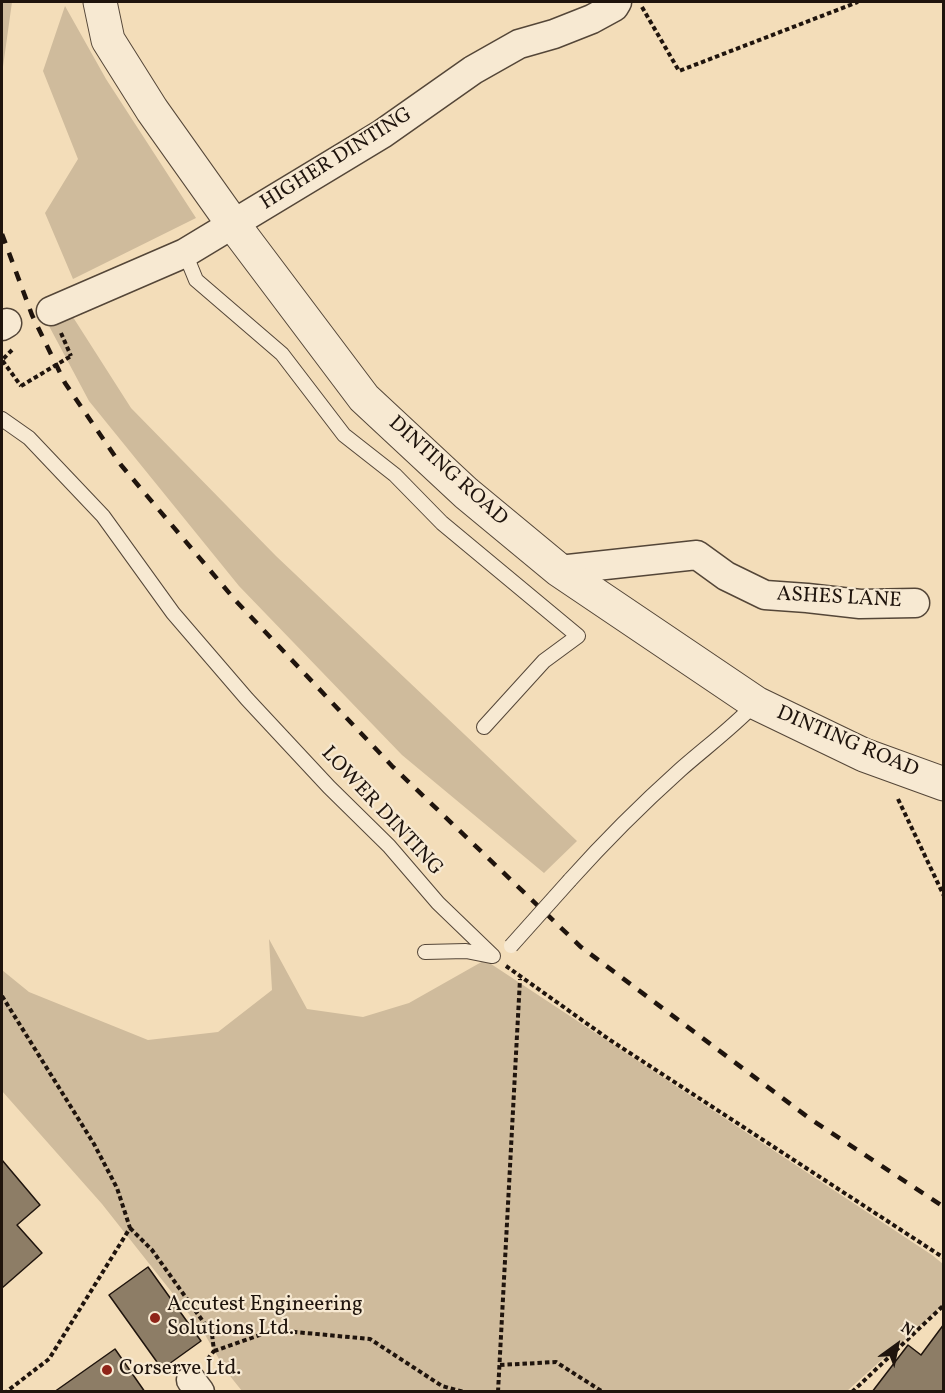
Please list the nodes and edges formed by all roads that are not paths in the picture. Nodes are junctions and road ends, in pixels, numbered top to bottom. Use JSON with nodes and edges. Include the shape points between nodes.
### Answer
{"nodes":[{"id":1,"x":100,"y":2,"type":"edge"},
{"id":2,"x":617,"y":2,"type":"edge"},
{"id":3,"x":233,"y":224,"type":"junction"},
{"id":4,"x":185,"y":253,"type":"junction"},
{"id":5,"x":55,"y":320,"type":"road end"},
{"id":6,"x":2,"y":418,"type":"edge"},
{"id":7,"x":559,"y":570,"type":"junction"},
{"id":8,"x":915,"y":603,"type":"dead end"},
{"id":9,"x":756,"y":704,"type":"junction"},
{"id":10,"x":484,"y":727,"type":"dead end"},
{"id":11,"x":944,"y":784,"type":"edge"},
{"id":12,"x":425,"y":952,"type":"dead end"},
{"id":13,"x":493,"y":956,"type":"junction"}],
"edges":[{"from":1,"to":3,"type":"street","name":"DINTING ROAD","via":[[108,40]]},
{"from":2,"to":3,"type":"street","name":"HIGHER DINTING","via":[[592,19],[519,44],[473,70],[382,134]]},
{"from":3,"to":4,"type":"street","name":"HIGHER DINTING"},
{"from":3,"to":7,"type":"street","name":"DINTING ROAD","via":[[364,398],[466,493]]},
{"from":4,"to":5,"type":"street","name":"HIGHER DINTING"},
{"from":4,"to":10,"type":"lane","via":[[196,280],[282,354],[344,435],[578,636],[544,661]]},
{"from":6,"to":13,"type":"lane","name":"LOWER DINTING","via":[[29,438],[103,516],[173,614],[247,699],[389,846],[438,903]]},
{"from":7,"to":8,"type":"street","name":"ASHES LANE","via":[[698,555],[726,576],[765,596],[860,604]]},
{"from":7,"to":9,"type":"street","name":"DINTING ROAD"},
{"from":9,"to":11,"type":"street","name":"DINTING ROAD","via":[[864,755]]},
{"from":9,"to":13,"type":"lane","bridge":true,"via":[[620,825],[511,946]]},
{"from":12,"to":13,"type":"lane","via":[[466,951]]}]}
